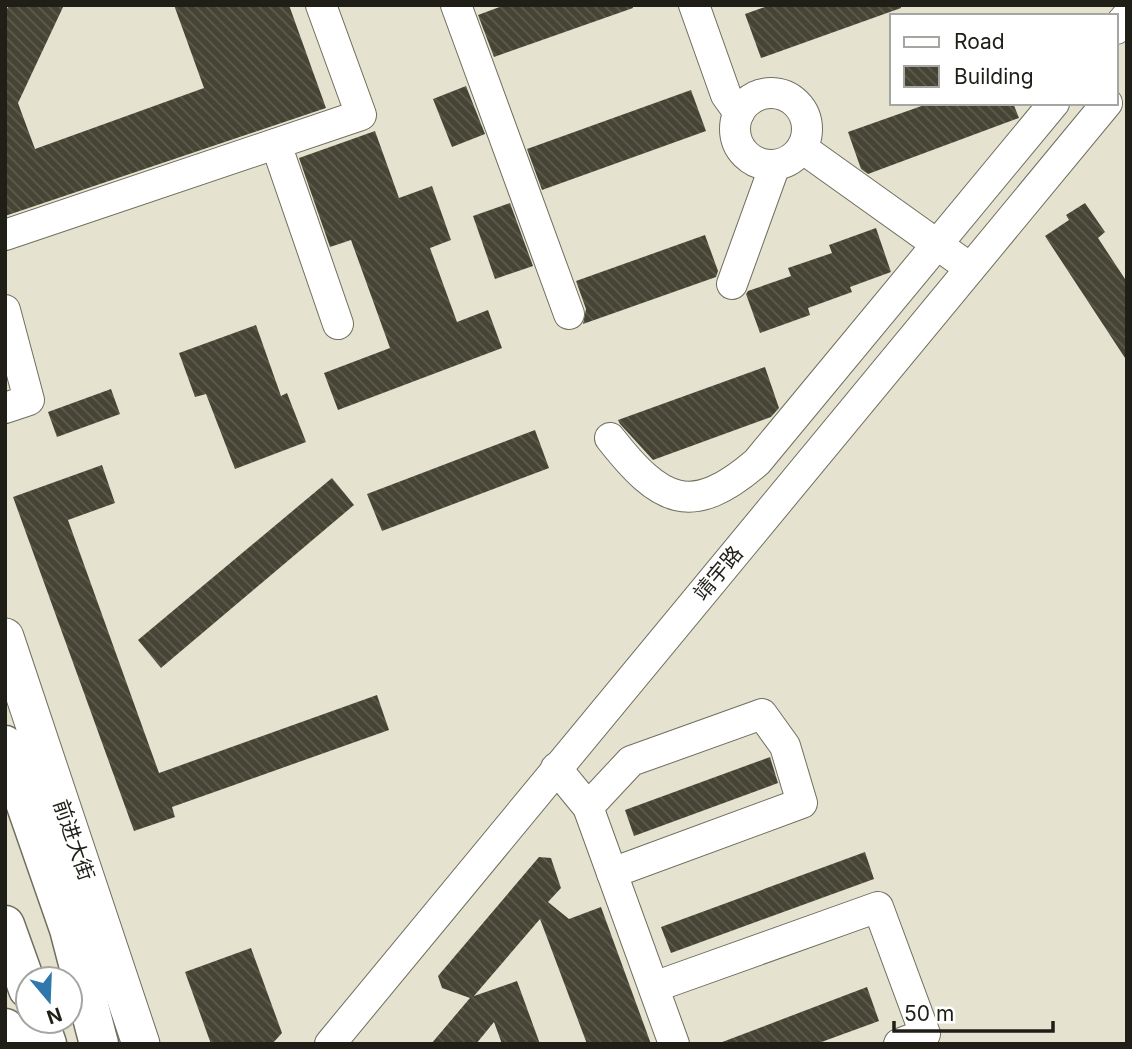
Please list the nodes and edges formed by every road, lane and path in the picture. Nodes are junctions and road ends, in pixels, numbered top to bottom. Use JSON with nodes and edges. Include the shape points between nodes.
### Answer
{"nodes":[{"id":1,"x":321,"y":5,"type":"edge"},
{"id":2,"x":456,"y":5,"type":"edge"},
{"id":3,"x":694,"y":5,"type":"edge"},
{"id":4,"x":1105,"y":105,"type":"edge"},
{"id":5,"x":1046,"y":107,"type":"edge"},
{"id":6,"x":739,"y":113,"type":"junction"},
{"id":7,"x":276,"y":144,"type":"junction"},
{"id":8,"x":802,"y":148,"type":"junction"},
{"id":9,"x":775,"y":164,"type":"junction"},
{"id":10,"x":5,"y":235,"type":"edge"},
{"id":11,"x":937,"y":243,"type":"junction"},
{"id":12,"x":970,"y":268,"type":"junction"},
{"id":13,"x":732,"y":284,"type":"dead end"},
{"id":14,"x":5,"y":310,"type":"edge"},
{"id":15,"x":569,"y":314,"type":"dead end"},
{"id":16,"x":338,"y":324,"type":"dead end"},
{"id":17,"x":5,"y":408,"type":"edge"},
{"id":18,"x":610,"y":438,"type":"dead end"},
{"id":19,"x":5,"y":636,"type":"edge"},
{"id":20,"x":5,"y":746,"type":"edge"},
{"id":21,"x":556,"y":768,"type":"junction"},
{"id":22,"x":588,"y":807,"type":"junction"},
{"id":23,"x":5,"y":827,"type":"edge"},
{"id":24,"x":612,"y":873,"type":"junction"},
{"id":25,"x":5,"y":925,"type":"edge"},
{"id":26,"x":19,"y":965,"type":"edge"},
{"id":27,"x":56,"y":965,"type":"edge"},
{"id":28,"x":654,"y":987,"type":"junction"},
{"id":29,"x":5,"y":1028,"type":"edge"},
{"id":30,"x":11,"y":1044,"type":"edge"},
{"id":31,"x":99,"y":1044,"type":"edge"},
{"id":32,"x":141,"y":1044,"type":"edge"},
{"id":33,"x":330,"y":1044,"type":"edge"},
{"id":34,"x":674,"y":1044,"type":"edge"},
{"id":35,"x":899,"y":1044,"type":"edge"}],
"edges":[{"from":1,"to":7,"type":"street","via":[[361,116]]},
{"from":2,"to":15,"type":"street"},
{"from":3,"to":6,"type":"street","via":[[726,95]]},
{"from":4,"to":12,"type":"street","name":"靖宇路"},
{"from":5,"to":11,"type":"street"},
{"from":6,"to":8,"type":"street","via":[[754,97],[775,92],[786,95],[807,118]]},
{"from":6,"to":9,"type":"street","via":[[735,132],[742,150],[758,162]]},
{"from":7,"to":10,"type":"street"},
{"from":7,"to":16,"type":"street"},
{"from":8,"to":9,"type":"street","via":[[787,162]]},
{"from":8,"to":11,"type":"street"},
{"from":9,"to":13,"type":"street"},
{"from":11,"to":12,"type":"street"},
{"from":11,"to":18,"type":"street","via":[[757,462],[729,486],[701,497],[670,496],[634,468]]},
{"from":12,"to":21,"type":"street","name":"靖宇路"},
{"from":14,"to":17,"type":"street","via":[[29,400]]},
{"from":19,"to":32,"type":"main road","name":"前进大街"},
{"from":20,"to":31,"type":"highway","via":[[69,929]]},
{"from":21,"to":22,"type":"street"},
{"from":21,"to":33,"type":"street","name":"靖宇路"},
{"from":22,"to":24,"type":"street"},
{"from":22,"to":24,"type":"street","via":[[631,761],[762,714],[785,746],[802,803]]},
{"from":23,"to":27,"type":"highway"},
{"from":24,"to":28,"type":"street"},
{"from":25,"to":26,"type":"highway"},
{"from":28,"to":34,"type":"street"},
{"from":28,"to":35,"type":"street","via":[[878,907],[925,1034]]},
{"from":29,"to":30,"type":"highway"}]}
